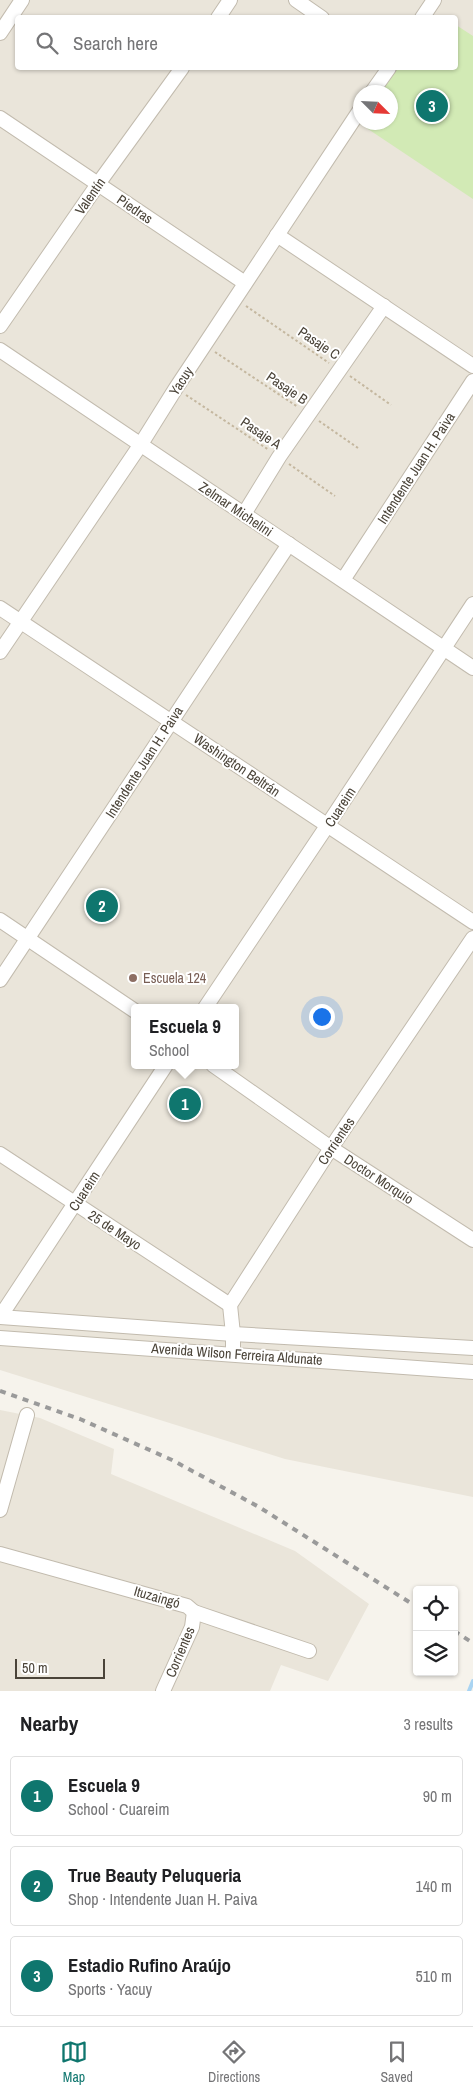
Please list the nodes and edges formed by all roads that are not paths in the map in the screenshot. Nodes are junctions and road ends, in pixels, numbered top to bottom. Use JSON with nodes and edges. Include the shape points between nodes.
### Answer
{"nodes":[{"id":1,"x":22,"y":0,"type":"edge"},
{"id":2,"x":230,"y":0,"type":"edge"},
{"id":3,"x":296,"y":0,"type":"edge"},
{"id":4,"x":434,"y":0,"type":"edge"},
{"id":5,"x":220,"y":15,"type":"edge"},
{"id":6,"x":318,"y":15,"type":"edge"},
{"id":7,"x":424,"y":15,"type":"edge"},
{"id":8,"x":0,"y":33,"type":"edge"},
{"id":9,"x":181,"y":70,"type":"edge"},
{"id":10,"x":388,"y":70,"type":"edge"},
{"id":11,"x":377,"y":85,"type":"edge"},
{"id":12,"x":0,"y":118,"type":"edge"},
{"id":13,"x":353,"y":121,"type":"edge"},
{"id":14,"x":98,"y":184,"type":"junction"},
{"id":15,"x":277,"y":235,"type":"junction"},
{"id":16,"x":245,"y":283,"type":"junction"},
{"id":17,"x":384,"y":306,"type":"junction"},
{"id":18,"x":0,"y":326,"type":"edge"},
{"id":19,"x":0,"y":350,"type":"edge"},
{"id":20,"x":473,"y":366,"type":"edge"},
{"id":21,"x":473,"y":381,"type":"edge"},
{"id":22,"x":141,"y":444,"type":"junction"},
{"id":23,"x":244,"y":514,"type":"junction"},
{"id":24,"x":289,"y":544,"type":"junction"},
{"id":25,"x":343,"y":580,"type":"junction"},
{"id":26,"x":473,"y":604,"type":"edge"},
{"id":27,"x":0,"y":608,"type":"edge"},
{"id":28,"x":20,"y":622,"type":"junction"},
{"id":29,"x":444,"y":648,"type":"junction"},
{"id":30,"x":0,"y":652,"type":"edge"},
{"id":31,"x":473,"y":668,"type":"edge"},
{"id":32,"x":170,"y":721,"type":"junction"},
{"id":33,"x":327,"y":826,"type":"junction"},
{"id":34,"x":0,"y":920,"type":"edge"},
{"id":35,"x":473,"y":922,"type":"edge"},
{"id":36,"x":28,"y":938,"type":"junction"},
{"id":37,"x":473,"y":938,"type":"edge"},
{"id":38,"x":0,"y":980,"type":"edge"},
{"id":39,"x":208,"y":1004,"type":"edge"},
{"id":40,"x":131,"y":1008,"type":"edge"},
{"id":41,"x":163,"y":1069,"type":"edge"},
{"id":42,"x":219,"y":1069,"type":"edge"},
{"id":43,"x":331,"y":1148,"type":"junction"},
{"id":44,"x":0,"y":1154,"type":"edge"},
{"id":45,"x":75,"y":1204,"type":"junction"},
{"id":46,"x":473,"y":1240,"type":"edge"},
{"id":47,"x":230,"y":1305,"type":"junction"},
{"id":48,"x":0,"y":1317,"type":"edge"},
{"id":49,"x":233,"y":1334,"type":"junction"},
{"id":50,"x":0,"y":1338,"type":"edge"},
{"id":51,"x":473,"y":1348,"type":"edge"},
{"id":52,"x":233,"y":1354,"type":"junction"},
{"id":53,"x":473,"y":1372,"type":"edge"},
{"id":54,"x":27,"y":1415,"type":"dead end"},
{"id":55,"x":0,"y":1510,"type":"edge"},
{"id":56,"x":0,"y":1554,"type":"edge"},
{"id":57,"x":194,"y":1612,"type":"junction"},
{"id":58,"x":309,"y":1651,"type":"dead end"},
{"id":59,"x":163,"y":1691,"type":"edge"}],
"edges":[{"from":1,"to":8,"type":"street"},
{"from":2,"to":5,"type":"street"},
{"from":3,"to":6,"type":"street"},
{"from":4,"to":7,"type":"street"},
{"from":9,"to":14,"type":"street","name":"Valentín"},
{"from":10,"to":11,"type":"street"},
{"from":12,"to":14,"type":"street","name":"Piedras"},
{"from":13,"to":15,"type":"street","name":"Yacuy"},
{"from":14,"to":16,"type":"street","name":"Piedras"},
{"from":14,"to":18,"type":"street","name":"Valentín"},
{"from":15,"to":16,"type":"street","name":"Yacuy"},
{"from":15,"to":17,"type":"street"},
{"from":16,"to":22,"type":"street","name":"Yacuy"},
{"from":17,"to":20,"type":"street"},
{"from":17,"to":23,"type":"street"},
{"from":19,"to":22,"type":"street","name":"Zelmar Michelini"},
{"from":21,"to":25,"type":"street","name":"Intendente Juan H. Paiva"},
{"from":22,"to":23,"type":"street","name":"Zelmar Michelini"},
{"from":22,"to":28,"type":"street","name":"Yacuy"},
{"from":23,"to":24,"type":"street","name":"Zelmar Michelini"},
{"from":24,"to":25,"type":"street","name":"Zelmar Michelini"},
{"from":24,"to":32,"type":"street","name":"Intendente Juan H. Paiva"},
{"from":25,"to":29,"type":"street","name":"Zelmar Michelini"},
{"from":26,"to":29,"type":"street","name":"Cuareim"},
{"from":27,"to":28,"type":"street","name":"Washington Beltrán"},
{"from":28,"to":30,"type":"street","name":"Yacuy"},
{"from":28,"to":32,"type":"street","name":"Washington Beltrán"},
{"from":29,"to":31,"type":"street","name":"Zelmar Michelini"},
{"from":29,"to":33,"type":"street","name":"Cuareim"},
{"from":32,"to":33,"type":"street","name":"Washington Beltrán"},
{"from":32,"to":36,"type":"street","name":"Intendente Juan H. Paiva"},
{"from":33,"to":35,"type":"street","name":"Washington Beltrán"},
{"from":33,"to":39,"type":"street","name":"Cuareim"},
{"from":34,"to":36,"type":"street"},
{"from":36,"to":38,"type":"street","name":"Intendente Juan H. Paiva"},
{"from":36,"to":40,"type":"street"},
{"from":37,"to":43,"type":"street","name":"Corrientes"},
{"from":41,"to":45,"type":"street","name":"Cuareim"},
{"from":42,"to":43,"type":"street","name":"Doctor Morquio"},
{"from":43,"to":46,"type":"street","name":"Doctor Morquio"},
{"from":43,"to":47,"type":"street","name":"Corrientes"},
{"from":44,"to":45,"type":"street","name":"25 de Mayo"},
{"from":45,"to":47,"type":"street","name":"25 de Mayo"},
{"from":45,"to":48,"type":"street","name":"Cuareim"},
{"from":47,"to":49,"type":"street"},
{"from":48,"to":49,"type":"street","name":"Avenida Wilson Ferreira Aldunate"},
{"from":49,"to":51,"type":"street","name":"Avenida Wilson Ferreira Aldunate"},
{"from":49,"to":52,"type":"street"},
{"from":50,"to":52,"type":"street","name":"Avenida Wilson Ferreira Aldunate"},
{"from":52,"to":53,"type":"street","name":"Avenida Wilson Ferreira Aldunate"},
{"from":54,"to":55,"type":"street"},
{"from":56,"to":57,"type":"street","name":"Ituzaingó","via":[[187,1606]]},
{"from":57,"to":58,"type":"street","name":"Ituzaingó"},
{"from":57,"to":59,"type":"street","name":"Corrientes","via":[[192,1628]]}]}
